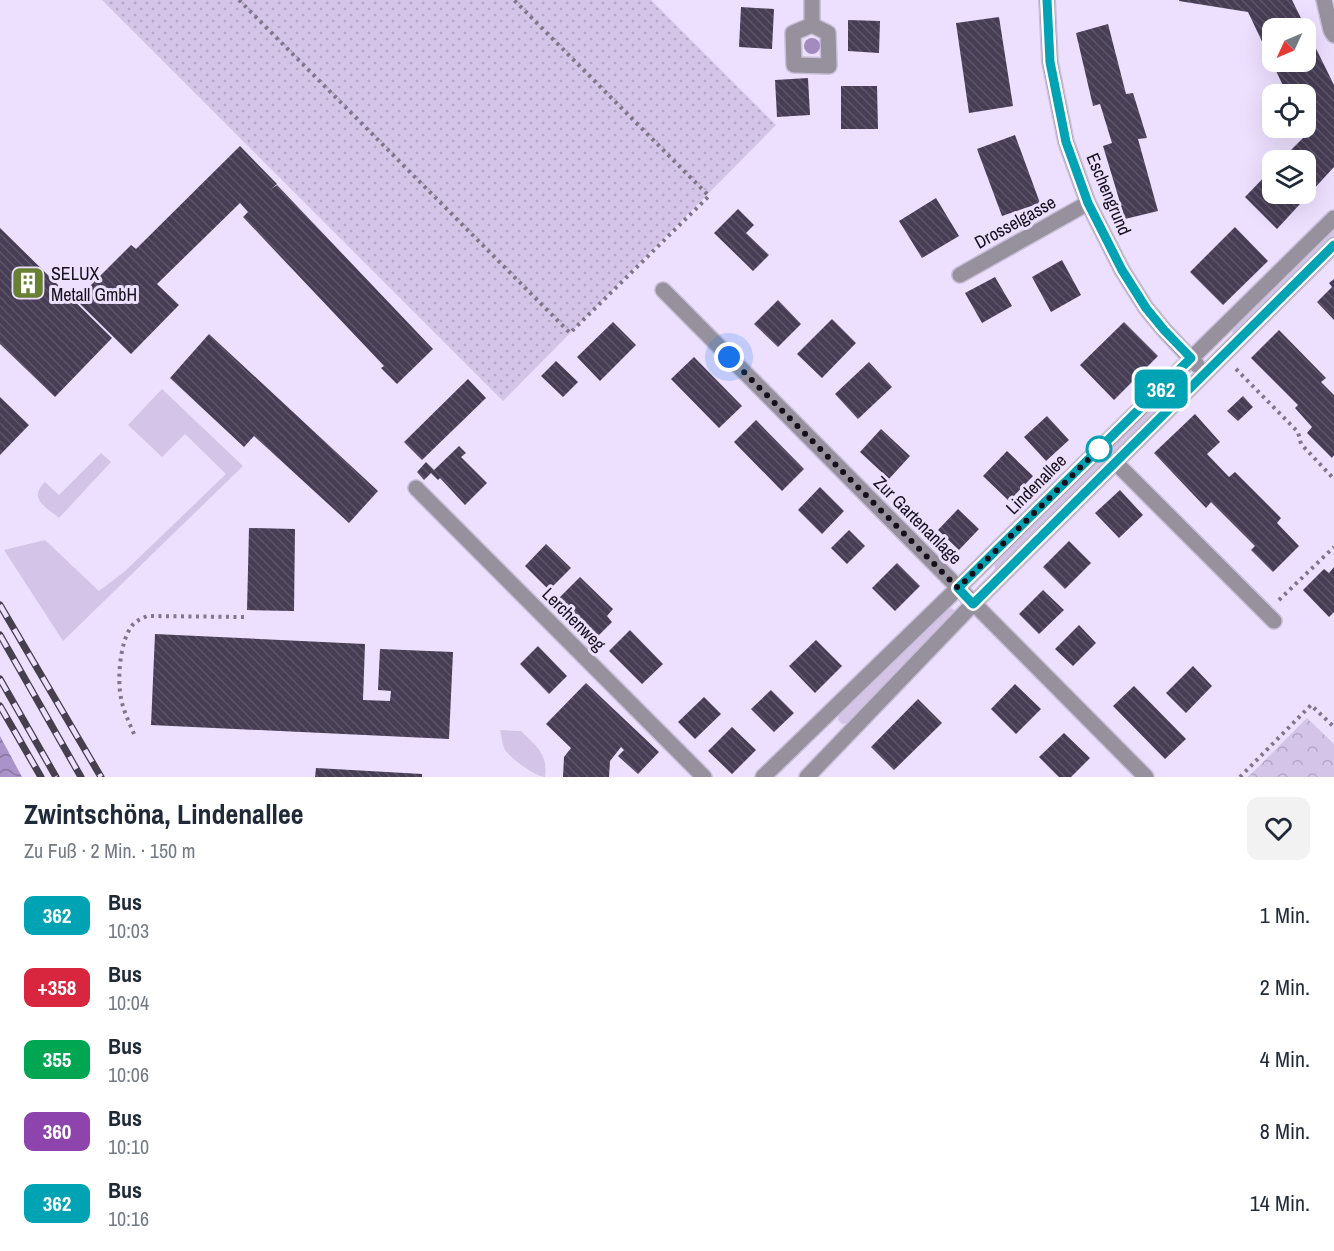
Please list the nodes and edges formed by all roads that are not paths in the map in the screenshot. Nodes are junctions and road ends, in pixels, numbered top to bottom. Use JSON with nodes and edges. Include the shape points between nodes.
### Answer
{"nodes":[{"id":1,"x":812,"y":0,"type":"edge"},
{"id":2,"x":1047,"y":0,"type":"edge"},
{"id":3,"x":1324,"y":0,"type":"edge"},
{"id":4,"x":812,"y":25,"type":"dead end"},
{"id":5,"x":1334,"y":35,"type":"edge"},
{"id":6,"x":1088,"y":203,"type":"junction"},
{"id":7,"x":1334,"y":218,"type":"edge"},
{"id":8,"x":1334,"y":245,"type":"edge"},
{"id":9,"x":960,"y":276,"type":"dead end"},
{"id":10,"x":663,"y":291,"type":"dead end"},
{"id":11,"x":1191,"y":358,"type":"junction"},
{"id":12,"x":1206,"y":374,"type":"junction"},
{"id":13,"x":1115,"y":462,"type":"junction"},
{"id":14,"x":416,"y":488,"type":"dead end"},
{"id":15,"x":958,"y":588,"type":"junction"},
{"id":16,"x":973,"y":604,"type":"junction"},
{"id":17,"x":1270,"y":617,"type":"road end"},
{"id":18,"x":704,"y":777,"type":"edge"},
{"id":19,"x":763,"y":777,"type":"edge"},
{"id":20,"x":807,"y":777,"type":"edge"},
{"id":21,"x":1146,"y":777,"type":"edge"}],
"edges":[{"from":1,"to":4,"type":"street"},
{"from":2,"to":6,"type":"street","name":"Eschengrund","via":[[1050,62],[1066,142]]},
{"from":3,"to":5,"type":"street"},
{"from":6,"to":9,"type":"street","name":"Drosselgasse"},
{"from":6,"to":11,"type":"street","name":"Eschengrund","via":[[1146,308]]},
{"from":7,"to":11,"type":"street","name":"Lindenallee"},
{"from":8,"to":12,"type":"street"},
{"from":10,"to":15,"type":"street","name":"Zur Gartenanlage"},
{"from":11,"to":12,"type":"street","name":"Eschengrund"},
{"from":11,"to":15,"type":"street","name":"Lindenallee"},
{"from":12,"to":13,"type":"street"},
{"from":13,"to":16,"type":"street"},
{"from":13,"to":17,"type":"street"},
{"from":14,"to":18,"type":"street","name":"Lerchenweg"},
{"from":15,"to":16,"type":"street","name":"Zur Gartenanlage"},
{"from":15,"to":19,"type":"street","name":"Lindenallee"},
{"from":16,"to":20,"type":"street"},
{"from":16,"to":21,"type":"street","name":"Zur Gartenanlage"}]}
